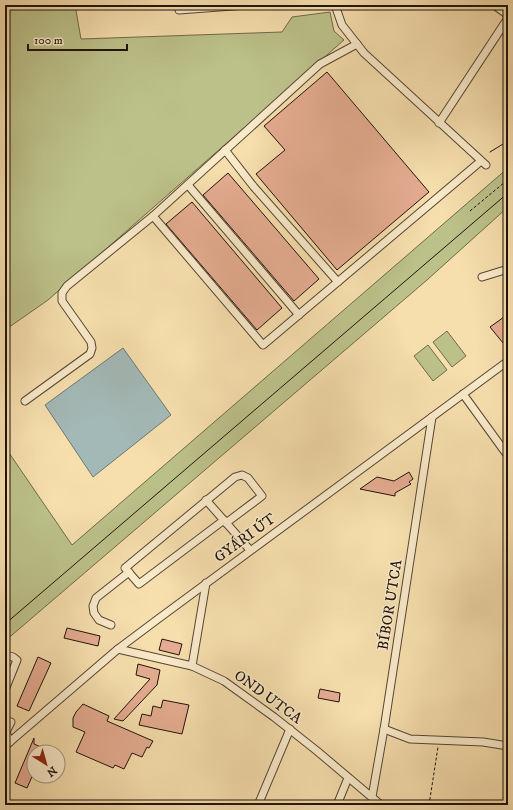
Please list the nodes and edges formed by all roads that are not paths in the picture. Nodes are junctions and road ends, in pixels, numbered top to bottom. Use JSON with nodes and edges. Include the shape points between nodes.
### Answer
{"nodes":[{"id":1,"x":179,"y":5,"type":"edge"},
{"id":2,"x":246,"y":5,"type":"edge"},
{"id":3,"x":336,"y":5,"type":"edge"},
{"id":4,"x":494,"y":5,"type":"edge"},
{"id":5,"x":508,"y":15,"type":"edge"},
{"id":6,"x":508,"y":18,"type":"edge"},
{"id":7,"x":357,"y":44,"type":"junction"},
{"id":8,"x":439,"y":122,"type":"junction"},
{"id":9,"x":225,"y":150,"type":"junction"},
{"id":10,"x":188,"y":185,"type":"junction"},
{"id":11,"x":153,"y":216,"type":"junction"},
{"id":12,"x":508,"y":269,"type":"edge"},
{"id":13,"x":482,"y":277,"type":"dead end"},
{"id":14,"x":338,"y":282,"type":"junction"},
{"id":15,"x":299,"y":315,"type":"junction"},
{"id":16,"x":508,"y":361,"type":"edge"},
{"id":17,"x":462,"y":394,"type":"junction"},
{"id":18,"x":25,"y":401,"type":"dead end"},
{"id":19,"x":432,"y":417,"type":"junction"},
{"id":20,"x":508,"y":456,"type":"edge"},
{"id":21,"x":206,"y":500,"type":"junction"},
{"id":22,"x":225,"y":521,"type":"junction"},
{"id":23,"x":250,"y":550,"type":"junction"},
{"id":24,"x":129,"y":572,"type":"junction"},
{"id":25,"x":206,"y":583,"type":"junction"},
{"id":26,"x":111,"y":625,"type":"dead end"},
{"id":27,"x":118,"y":649,"type":"junction"},
{"id":28,"x":7,"y":656,"type":"edge"},
{"id":29,"x":192,"y":666,"type":"junction"},
{"id":30,"x":8,"y":672,"type":"edge"},
{"id":31,"x":5,"y":690,"type":"edge"},
{"id":32,"x":11,"y":722,"type":"dead end"},
{"id":33,"x":290,"y":729,"type":"junction"},
{"id":34,"x":384,"y":729,"type":"junction"},
{"id":35,"x":8,"y":744,"type":"edge"},
{"id":36,"x":508,"y":746,"type":"edge"},
{"id":37,"x":348,"y":778,"type":"junction"},
{"id":38,"x":372,"y":797,"type":"junction"},
{"id":39,"x":258,"y":805,"type":"edge"},
{"id":40,"x":337,"y":805,"type":"edge"},
{"id":41,"x":382,"y":805,"type":"edge"}],
"edges":[{"from":1,"to":2,"type":"street","via":[[179,10]]},
{"from":3,"to":7,"type":"street","via":[[342,25]]},
{"from":4,"to":5,"type":"street"},
{"from":6,"to":8,"type":"street"},
{"from":7,"to":8,"type":"street"},
{"from":7,"to":9,"type":"street","via":[[320,64]]},
{"from":8,"to":14,"type":"street","via":[[483,163]]},
{"from":9,"to":10,"type":"street"},
{"from":9,"to":14,"type":"street","via":[[254,187]]},
{"from":10,"to":11,"type":"street"},
{"from":10,"to":15,"type":"street"},
{"from":11,"to":15,"type":"street","via":[[263,345]]},
{"from":11,"to":18,"type":"street","via":[[68,286],[62,294],[62,301],[91,342],[90,354]]},
{"from":12,"to":13,"type":"street"},
{"from":14,"to":15,"type":"street"},
{"from":16,"to":17,"type":"street","name":"GYÁRI ÚT"},
{"from":17,"to":19,"type":"street","name":"GYÁRI ÚT"},
{"from":17,"to":20,"type":"street"},
{"from":19,"to":23,"type":"street","name":"GYÁRI ÚT"},
{"from":19,"to":34,"type":"street","name":"BÍBOR UTCA"},
{"from":21,"to":22,"type":"street"},
{"from":21,"to":22,"type":"street","via":[[235,477],[242,475],[248,478],[262,496]]},
{"from":21,"to":24,"type":"street","via":[[125,568]]},
{"from":22,"to":23,"type":"street"},
{"from":22,"to":24,"type":"street","via":[[139,584]]},
{"from":23,"to":25,"type":"street","name":"GYÁRI ÚT"},
{"from":24,"to":26,"type":"street","via":[[96,598],[93,606],[99,620]]},
{"from":25,"to":27,"type":"street","name":"GYÁRI ÚT"},
{"from":25,"to":29,"type":"street"},
{"from":27,"to":29,"type":"street","name":"OND UTCA"},
{"from":27,"to":35,"type":"street","name":"GYÁRI ÚT"},
{"from":28,"to":30,"type":"street","via":[[17,660]]},
{"from":29,"to":33,"type":"street","name":"OND UTCA","via":[[224,681]]},
{"from":30,"to":31,"type":"street"},
{"from":32,"to":35,"type":"street","via":[[6,732]]},
{"from":33,"to":37,"type":"street","name":"OND UTCA"},
{"from":33,"to":39,"type":"street"},
{"from":34,"to":36,"type":"street","via":[[410,739],[483,742]]},
{"from":34,"to":38,"type":"street","name":"BÍBOR UTCA"},
{"from":37,"to":38,"type":"street","name":"OND UTCA"},
{"from":37,"to":40,"type":"street"},
{"from":38,"to":41,"type":"street","name":"OND UTCA"}]}
